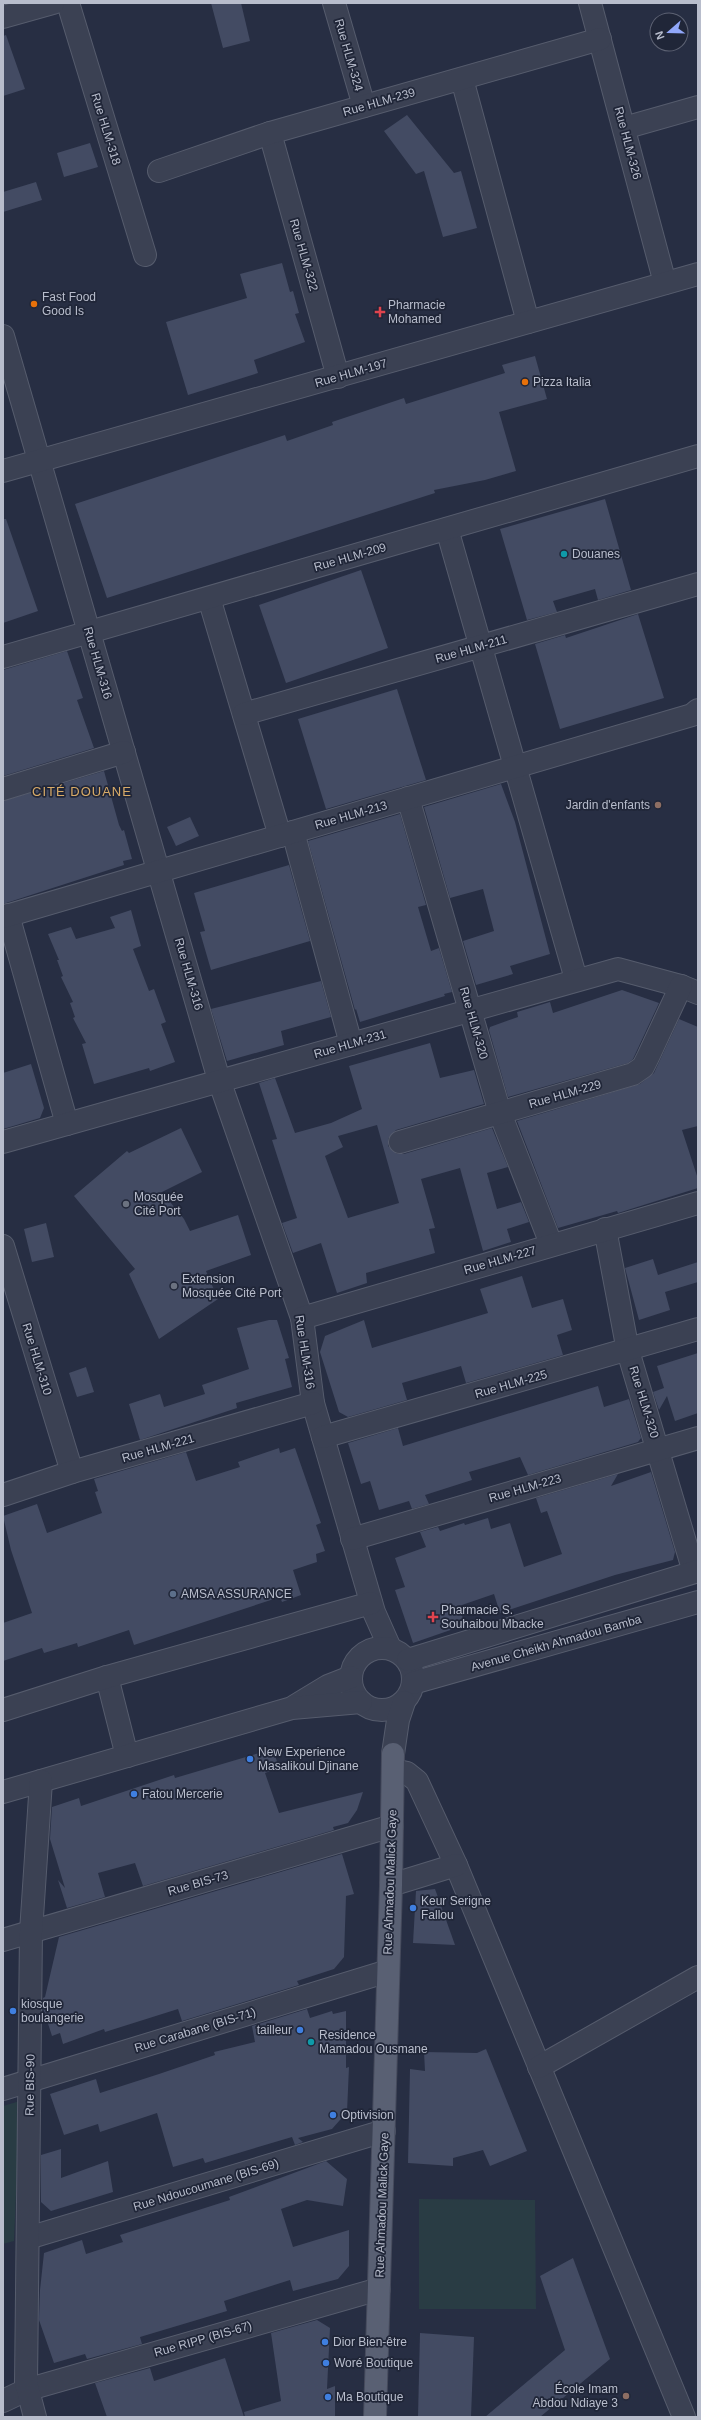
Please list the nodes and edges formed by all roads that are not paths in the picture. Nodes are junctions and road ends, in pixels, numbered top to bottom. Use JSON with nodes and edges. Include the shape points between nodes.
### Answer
{"nodes":[{"id":1,"x":53,"y":3,"type":"edge"},
{"id":2,"x":68,"y":3,"type":"edge"},
{"id":3,"x":334,"y":3,"type":"edge"},
{"id":4,"x":590,"y":3,"type":"edge"},
{"id":5,"x":3,"y":17,"type":"edge"},
{"id":6,"x":600,"y":40,"type":"junction"},
{"id":7,"x":462,"y":79,"type":"junction"},
{"id":8,"x":364,"y":106,"type":"junction"},
{"id":9,"x":698,"y":107,"type":"edge"},
{"id":10,"x":624,"y":128,"type":"junction"},
{"id":11,"x":270,"y":133,"type":"junction"},
{"id":12,"x":159,"y":172,"type":"dead end"},
{"id":13,"x":145,"y":255,"type":"dead end"},
{"id":14,"x":698,"y":274,"type":"edge"},
{"id":15,"x":665,"y":283,"type":"junction"},
{"id":16,"x":528,"y":322,"type":"junction"},
{"id":17,"x":3,"y":337,"type":"edge"},
{"id":18,"x":338,"y":377,"type":"junction"},
{"id":19,"x":698,"y":456,"type":"edge"},
{"id":20,"x":39,"y":461,"type":"junction"},
{"id":21,"x":3,"y":472,"type":"edge"},
{"id":22,"x":447,"y":529,"type":"junction"},
{"id":23,"x":698,"y":584,"type":"edge"},
{"id":24,"x":209,"y":598,"type":"junction"},
{"id":25,"x":89,"y":632,"type":"junction"},
{"id":26,"x":481,"y":646,"type":"junction"},
{"id":27,"x":3,"y":657,"type":"edge"},
{"id":28,"x":698,"y":710,"type":"edge"},
{"id":29,"x":244,"y":714,"type":"junction"},
{"id":30,"x":124,"y":752,"type":"junction"},
{"id":31,"x":515,"y":767,"type":"junction"},
{"id":32,"x":3,"y":789,"type":"edge"},
{"id":33,"x":408,"y":798,"type":"junction"},
{"id":34,"x":286,"y":834,"type":"junction"},
{"id":35,"x":159,"y":871,"type":"junction"},
{"id":36,"x":5,"y":916,"type":"edge"},
{"id":37,"x":576,"y":979,"type":"junction"},
{"id":38,"x":690,"y":989,"type":"edge"},
{"id":39,"x":470,"y":1010,"type":"junction"},
{"id":40,"x":351,"y":1044,"type":"junction"},
{"id":41,"x":219,"y":1080,"type":"junction"},
{"id":42,"x":500,"y":1113,"type":"junction"},
{"id":43,"x":67,"y":1124,"type":"junction"},
{"id":44,"x":3,"y":1142,"type":"edge"},
{"id":45,"x":400,"y":1142,"type":"dead end"},
{"id":46,"x":698,"y":1203,"type":"edge"},
{"id":47,"x":605,"y":1229,"type":"junction"},
{"id":48,"x":551,"y":1244,"type":"junction"},
{"id":49,"x":4,"y":1257,"type":"edge"},
{"id":50,"x":302,"y":1318,"type":"junction"},
{"id":51,"x":698,"y":1329,"type":"edge"},
{"id":52,"x":628,"y":1351,"type":"junction"},
{"id":53,"x":313,"y":1403,"type":"junction"},
{"id":54,"x":323,"y":1437,"type":"junction"},
{"id":55,"x":698,"y":1438,"type":"edge"},
{"id":56,"x":658,"y":1450,"type":"junction"},
{"id":57,"x":72,"y":1472,"type":"junction"},
{"id":58,"x":3,"y":1495,"type":"edge"},
{"id":59,"x":352,"y":1539,"type":"junction"},
{"id":60,"x":696,"y":1572,"type":"edge"},
{"id":61,"x":698,"y":1602,"type":"edge"},
{"id":62,"x":372,"y":1607,"type":"junction"},
{"id":63,"x":390,"y":1652,"type":"junction"},
{"id":64,"x":107,"y":1677,"type":"junction"},
{"id":65,"x":351,"y":1677,"type":"junction"},
{"id":66,"x":413,"y":1683,"type":"junction"},
{"id":67,"x":404,"y":1702,"type":"junction"},
{"id":68,"x":365,"y":1705,"type":"junction"},
{"id":69,"x":292,"y":1708,"type":"junction"},
{"id":70,"x":3,"y":1710,"type":"edge"},
{"id":71,"x":127,"y":1756,"type":"junction"},
{"id":72,"x":393,"y":1762,"type":"junction"},
{"id":73,"x":41,"y":1781,"type":"junction"},
{"id":74,"x":3,"y":1792,"type":"edge"},
{"id":75,"x":392,"y":1826,"type":"junction"},
{"id":76,"x":456,"y":1864,"type":"junction"},
{"id":77,"x":391,"y":1885,"type":"junction"},
{"id":78,"x":31,"y":1932,"type":"junction"},
{"id":79,"x":3,"y":1940,"type":"edge"},
{"id":80,"x":388,"y":1971,"type":"junction"},
{"id":81,"x":698,"y":1977,"type":"edge"},
{"id":82,"x":539,"y":2067,"type":"junction"},
{"id":83,"x":30,"y":2081,"type":"junction"},
{"id":84,"x":3,"y":2089,"type":"edge"},
{"id":85,"x":384,"y":2131,"type":"junction"},
{"id":86,"x":28,"y":2238,"type":"junction"},
{"id":87,"x":379,"y":2289,"type":"junction"},
{"id":88,"x":26,"y":2390,"type":"junction"},
{"id":89,"x":3,"y":2401,"type":"edge"},
{"id":90,"x":35,"y":2417,"type":"edge"},
{"id":91,"x":375,"y":2417,"type":"edge"},
{"id":92,"x":684,"y":2417,"type":"edge"}],
"edges":[{"from":1,"to":5,"type":"street"},
{"from":2,"to":13,"type":"street","name":"Rue HLM-318"},
{"from":3,"to":8,"type":"street","name":"Rue HLM-324"},
{"from":4,"to":6,"type":"street","name":"Rue HLM-326"},
{"from":6,"to":7,"type":"street","name":"Rue HLM-239"},
{"from":6,"to":10,"type":"street","name":"Rue HLM-326"},
{"from":7,"to":8,"type":"street","name":"Rue HLM-239"},
{"from":7,"to":16,"type":"street"},
{"from":8,"to":11,"type":"street","name":"Rue HLM-239"},
{"from":9,"to":10,"type":"street"},
{"from":10,"to":15,"type":"street","name":"Rue HLM-326"},
{"from":11,"to":12,"type":"street","name":"Rue HLM-239"},
{"from":11,"to":18,"type":"street","name":"Rue HLM-322"},
{"from":14,"to":15,"type":"street","name":"Rue HLM-197"},
{"from":15,"to":16,"type":"street","name":"Rue HLM-197"},
{"from":16,"to":18,"type":"street","name":"Rue HLM-197"},
{"from":17,"to":20,"type":"street","name":"Rue HLM-316"},
{"from":18,"to":20,"type":"street","name":"Rue HLM-197"},
{"from":19,"to":22,"type":"street","name":"Rue HLM-209"},
{"from":20,"to":21,"type":"street","name":"Rue HLM-197"},
{"from":20,"to":25,"type":"street","name":"Rue HLM-316"},
{"from":22,"to":24,"type":"street","name":"Rue HLM-209"},
{"from":22,"to":26,"type":"street"},
{"from":23,"to":26,"type":"street","name":"Rue HLM-211"},
{"from":24,"to":25,"type":"street","name":"Rue HLM-209"},
{"from":24,"to":29,"type":"street"},
{"from":25,"to":27,"type":"street","name":"Rue HLM-209"},
{"from":25,"to":30,"type":"street","name":"Rue HLM-316"},
{"from":26,"to":29,"type":"street","name":"Rue HLM-211"},
{"from":26,"to":31,"type":"street"},
{"from":28,"to":31,"type":"street","name":"Rue HLM-213","via":[[692,715]]},
{"from":29,"to":34,"type":"street"},
{"from":30,"to":32,"type":"street"},
{"from":30,"to":35,"type":"street","name":"Rue HLM-316"},
{"from":31,"to":33,"type":"street","name":"Rue HLM-213"},
{"from":31,"to":37,"type":"street"},
{"from":33,"to":34,"type":"street","name":"Rue HLM-213"},
{"from":33,"to":39,"type":"street","name":"Rue HLM-320"},
{"from":34,"to":35,"type":"street","name":"Rue HLM-213"},
{"from":34,"to":40,"type":"street"},
{"from":35,"to":36,"type":"street","name":"Rue HLM-213"},
{"from":35,"to":41,"type":"street","name":"Rue HLM-316"},
{"from":36,"to":43,"type":"street"},
{"from":37,"to":38,"type":"street","name":"Rue HLM-231","via":[[618,969]]},
{"from":37,"to":39,"type":"street","name":"Rue HLM-231"},
{"from":38,"to":42,"type":"street","name":"Rue HLM-229","via":[[643,1067],[633,1074]]},
{"from":39,"to":40,"type":"street","name":"Rue HLM-231"},
{"from":39,"to":42,"type":"street","name":"Rue HLM-320"},
{"from":40,"to":41,"type":"street","name":"Rue HLM-231"},
{"from":41,"to":43,"type":"street","name":"Rue HLM-231"},
{"from":41,"to":50,"type":"street","name":"Rue HLM-316"},
{"from":42,"to":45,"type":"street","name":"Rue HLM-229"},
{"from":42,"to":48,"type":"street","name":"Rue HLM-320"},
{"from":43,"to":44,"type":"street","name":"Rue HLM-231"},
{"from":46,"to":47,"type":"street","name":"Rue HLM-227"},
{"from":47,"to":48,"type":"street","name":"Rue HLM-227"},
{"from":47,"to":52,"type":"street","name":"Rue HLM-320"},
{"from":48,"to":50,"type":"street","name":"Rue HLM-227"},
{"from":49,"to":57,"type":"street","name":"Rue HLM-310"},
{"from":50,"to":53,"type":"street","name":"Rue HLM-316"},
{"from":51,"to":52,"type":"street","name":"Rue HLM-225"},
{"from":52,"to":54,"type":"street","name":"Rue HLM-225"},
{"from":52,"to":56,"type":"street","name":"Rue HLM-320"},
{"from":53,"to":54,"type":"street","name":"Rue HLM-316"},
{"from":53,"to":57,"type":"street","name":"Rue HLM-221"},
{"from":54,"to":59,"type":"street","name":"Rue HLM-316"},
{"from":55,"to":56,"type":"street","name":"Rue HLM-223"},
{"from":56,"to":59,"type":"street","name":"Rue HLM-223"},
{"from":56,"to":60,"type":"street","name":"Rue HLM-320"},
{"from":57,"to":58,"type":"street","name":"Rue HLM-221"},
{"from":59,"to":62,"type":"street","name":"Rue HLM-316"},
{"from":60,"to":63,"type":"street"},
{"from":61,"to":66,"type":"street","name":"Avenue Cheikh Ahmadou Bamba"},
{"from":62,"to":63,"type":"street","name":"Rue HLM-316"},
{"from":62,"to":64,"type":"street"},
{"from":63,"to":65,"type":"street","via":[[357,1660]]},
{"from":63,"to":66,"type":"street","via":[[413,1675]]},
{"from":64,"to":70,"type":"street"},
{"from":64,"to":71,"type":"street"},
{"from":65,"to":68,"type":"street","via":[[353,1691]]},
{"from":65,"to":69,"type":"street","via":[[328,1686]]},
{"from":66,"to":67,"type":"street"},
{"from":67,"to":68,"type":"street","via":[[387,1710]]},
{"from":67,"to":72,"type":"street","name":"Rue Ahmadou Malick Gaye","via":[[398,1720]]},
{"from":68,"to":69,"type":"street"},
{"from":68,"to":72,"type":"street","name":"Rue Ahmadou Malick Gaye","via":[[384,1732]]},
{"from":69,"to":71,"type":"street"},
{"from":71,"to":73,"type":"street"},
{"from":72,"to":75,"type":"main road","name":"Rue Ahmadou Malick Gaye"},
{"from":72,"to":76,"type":"street","via":[[417,1781]]},
{"from":73,"to":74,"type":"street"},
{"from":73,"to":78,"type":"street","name":"Rue BIS-90"},
{"from":75,"to":77,"type":"main road","name":"Rue Ahmadou Malick Gaye"},
{"from":75,"to":78,"type":"street","name":"Rue BIS-73"},
{"from":76,"to":77,"type":"street"},
{"from":76,"to":82,"type":"street"},
{"from":77,"to":80,"type":"main road","name":"Rue Ahmadou Malick Gaye"},
{"from":78,"to":79,"type":"street","name":"Rue BIS-73"},
{"from":78,"to":83,"type":"street","name":"Rue BIS-90"},
{"from":80,"to":83,"type":"street","name":"Rue Carabane (BIS-71)"},
{"from":80,"to":85,"type":"main road","name":"Rue Ahmadou Malick Gaye"},
{"from":81,"to":82,"type":"street"},
{"from":82,"to":92,"type":"street"},
{"from":83,"to":84,"type":"street","name":"Rue Carabane (BIS-71)"},
{"from":83,"to":86,"type":"street","name":"Rue BIS-90"},
{"from":85,"to":86,"type":"street","name":"Rue Ndoucoumane (BIS-69)"},
{"from":85,"to":87,"type":"main road","name":"Rue Ahmadou Malick Gaye"},
{"from":86,"to":88,"type":"street","name":"Rue BIS-90"},
{"from":87,"to":88,"type":"street","name":"Rue RIPP (BIS-67)"},
{"from":87,"to":91,"type":"main road","name":"Rue Ahmadou Malick Gaye"},
{"from":88,"to":89,"type":"street","name":"Rue RIPP (BIS-67)"},
{"from":88,"to":90,"type":"street","name":"Rue BIS-90"}]}
